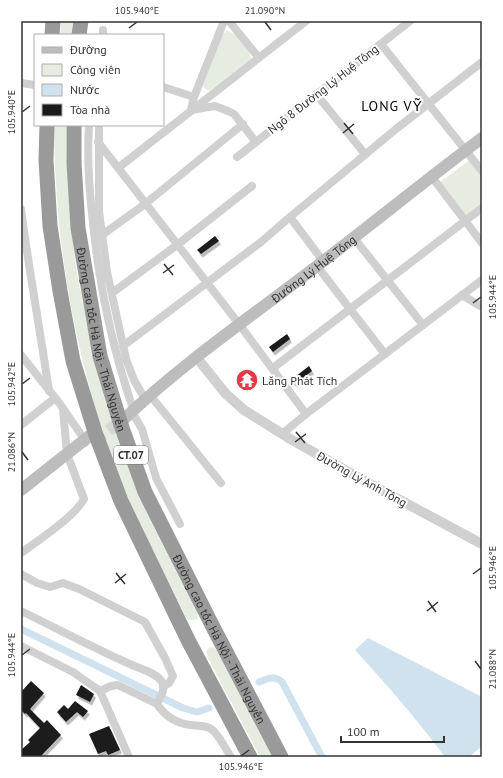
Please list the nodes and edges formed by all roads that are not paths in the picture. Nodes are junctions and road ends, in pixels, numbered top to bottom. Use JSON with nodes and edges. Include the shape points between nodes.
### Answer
{"nodes":[{"id":1,"x":54,"y":21,"type":"edge"},
{"id":2,"x":81,"y":21,"type":"edge"},
{"id":3,"x":224,"y":21,"type":"edge"},
{"id":4,"x":228,"y":21,"type":"edge"},
{"id":5,"x":306,"y":21,"type":"edge"},
{"id":6,"x":410,"y":21,"type":"edge"},
{"id":7,"x":296,"y":24,"type":"edge"},
{"id":8,"x":52,"y":34,"type":"edge"},
{"id":9,"x":79,"y":34,"type":"edge"},
{"id":10,"x":381,"y":44,"type":"junction"},
{"id":11,"x":258,"y":58,"type":"junction"},
{"id":12,"x":482,"y":62,"type":"edge"},
{"id":13,"x":201,"y":80,"type":"junction"},
{"id":14,"x":21,"y":83,"type":"edge"},
{"id":15,"x":34,"y":85,"type":"edge"},
{"id":16,"x":164,"y":87,"type":"edge"},
{"id":17,"x":215,"y":93,"type":"junction"},
{"id":18,"x":316,"y":94,"type":"junction"},
{"id":19,"x":194,"y":97,"type":"junction"},
{"id":20,"x":428,"y":104,"type":"junction"},
{"id":21,"x":191,"y":110,"type":"junction"},
{"id":22,"x":243,"y":124,"type":"junction"},
{"id":23,"x":47,"y":126,"type":"edge"},
{"id":24,"x":74,"y":126,"type":"edge"},
{"id":25,"x":89,"y":126,"type":"edge"},
{"id":26,"x":99,"y":126,"type":"edge"},
{"id":27,"x":482,"y":138,"type":"edge"},
{"id":28,"x":98,"y":142,"type":"junction"},
{"id":29,"x":256,"y":142,"type":"junction"},
{"id":30,"x":466,"y":151,"type":"junction"},
{"id":31,"x":365,"y":154,"type":"junction"},
{"id":32,"x":237,"y":157,"type":"dead end"},
{"id":33,"x":118,"y":168,"type":"junction"},
{"id":34,"x":482,"y":171,"type":"edge"},
{"id":35,"x":432,"y":176,"type":"junction"},
{"id":36,"x":252,"y":186,"type":"dead end"},
{"id":37,"x":145,"y":204,"type":"junction"},
{"id":38,"x":482,"y":208,"type":"edge"},
{"id":39,"x":21,"y":209,"type":"edge"},
{"id":40,"x":290,"y":217,"type":"junction"},
{"id":41,"x":465,"y":221,"type":"junction"},
{"id":42,"x":102,"y":235,"type":"junction"},
{"id":43,"x":354,"y":238,"type":"junction"},
{"id":44,"x":482,"y":242,"type":"edge"},
{"id":45,"x":177,"y":245,"type":"junction"},
{"id":46,"x":25,"y":263,"type":"edge"},
{"id":47,"x":320,"y":264,"type":"junction"},
{"id":48,"x":388,"y":280,"type":"junction"},
{"id":49,"x":482,"y":280,"type":"edge"},
{"id":50,"x":207,"y":283,"type":"junction"},
{"id":51,"x":112,"y":293,"type":"junction"},
{"id":52,"x":462,"y":295,"type":"junction"},
{"id":53,"x":482,"y":307,"type":"edge"},
{"id":54,"x":350,"y":309,"type":"junction"},
{"id":55,"x":239,"y":324,"type":"junction"},
{"id":56,"x":423,"y":325,"type":"junction"},
{"id":57,"x":123,"y":346,"type":"junction"},
{"id":58,"x":385,"y":354,"type":"junction"},
{"id":59,"x":21,"y":356,"type":"edge"},
{"id":60,"x":197,"y":358,"type":"junction"},
{"id":61,"x":273,"y":368,"type":"junction"},
{"id":62,"x":52,"y":395,"type":"junction"},
{"id":63,"x":148,"y":397,"type":"junction"},
{"id":64,"x":63,"y":410,"type":"junction"},
{"id":65,"x":127,"y":412,"type":"junction"},
{"id":66,"x":306,"y":414,"type":"junction"},
{"id":67,"x":21,"y":425,"type":"edge"},
{"id":68,"x":282,"y":434,"type":"junction"},
{"id":69,"x":89,"y":440,"type":"joint"},
{"id":70,"x":67,"y":454,"type":"junction"},
{"id":71,"x":221,"y":483,"type":"dead end"},
{"id":72,"x":21,"y":490,"type":"edge"},
{"id":73,"x":180,"y":524,"type":"dead end"},
{"id":74,"x":482,"y":544,"type":"edge"},
{"id":75,"x":21,"y":554,"type":"edge"},
{"id":76,"x":21,"y":574,"type":"edge"},
{"id":77,"x":21,"y":611,"type":"edge"},
{"id":78,"x":21,"y":646,"type":"edge"},
{"id":79,"x":100,"y":691,"type":"junction"},
{"id":80,"x":163,"y":691,"type":"junction"},
{"id":81,"x":157,"y":703,"type":"junction"},
{"id":82,"x":129,"y":757,"type":"edge"},
{"id":83,"x":231,"y":757,"type":"edge"},
{"id":84,"x":250,"y":757,"type":"edge"},
{"id":85,"x":281,"y":757,"type":"edge"}],
"edges":[{"from":1,"to":8,"type":"highway"},
{"from":2,"to":9,"type":"highway"},
{"from":3,"to":13,"type":"street"},
{"from":4,"to":11,"type":"street"},
{"from":5,"to":7,"type":"street"},
{"from":6,"to":10,"type":"street","name":"Ngõ 8 Đường Lý Huệ Tông"},
{"from":7,"to":11,"type":"street"},
{"from":10,"to":18,"type":"street","name":"Ngõ 8 Đường Lý Huệ Tông"},
{"from":10,"to":20,"type":"street"},
{"from":11,"to":17,"type":"street"},
{"from":12,"to":20,"type":"street"},
{"from":13,"to":17,"type":"street","via":[[203,90]]},
{"from":13,"to":19,"type":"street"},
{"from":14,"to":15,"type":"street"},
{"from":16,"to":19,"type":"street"},
{"from":17,"to":21,"type":"street"},
{"from":18,"to":29,"type":"street","name":"Ngõ 8 Đường Lý Huệ Tông"},
{"from":18,"to":31,"type":"street"},
{"from":19,"to":21,"type":"street"},
{"from":20,"to":30,"type":"street"},
{"from":20,"to":31,"type":"street"},
{"from":21,"to":22,"type":"street","via":[[215,106],[234,114]]},
{"from":21,"to":33,"type":"street"},
{"from":22,"to":29,"type":"street"},
{"from":22,"to":37,"type":"street"},
{"from":23,"to":84,"type":"highway","number":"CT.07","via":[[46,160],[50,226],[60,291],[73,361],[96,435],[121,502],[188,640]]},
{"from":24,"to":85,"type":"highway","name":"Đường cao tốc Hà Nội - Thái Nguyên","number":"CT.07","via":[[79,236],[100,356],[121,425],[145,492]]},
{"from":25,"to":65,"type":"street","via":[[90,198],[99,275],[122,377]]},
{"from":26,"to":28,"type":"street"},
{"from":27,"to":30,"type":"main road","name":"Đường Lý Huệ Tông"},
{"from":28,"to":33,"type":"street"},
{"from":28,"to":42,"type":"street"},
{"from":29,"to":32,"type":"street","name":"Ngõ 8 Đường Lý Huệ Tông"},
{"from":30,"to":34,"type":"street"},
{"from":30,"to":35,"type":"main road","name":"Đường Lý Huệ Tông"},
{"from":31,"to":40,"type":"street"},
{"from":33,"to":37,"type":"street"},
{"from":35,"to":41,"type":"street"},
{"from":35,"to":43,"type":"main road","name":"Đường Lý Huệ Tông"},
{"from":36,"to":45,"type":"street"},
{"from":37,"to":42,"type":"street"},
{"from":37,"to":45,"type":"street"},
{"from":38,"to":41,"type":"street"},
{"from":39,"to":46,"type":"street"},
{"from":40,"to":47,"type":"street"},
{"from":40,"to":50,"type":"street"},
{"from":41,"to":44,"type":"street"},
{"from":41,"to":48,"type":"street"},
{"from":42,"to":51,"type":"street"},
{"from":43,"to":47,"type":"main road","name":"Đường Lý Huệ Tông"},
{"from":43,"to":48,"type":"street"},
{"from":45,"to":50,"type":"street"},
{"from":45,"to":51,"type":"street"},
{"from":46,"to":62,"type":"street"},
{"from":47,"to":54,"type":"street"},
{"from":47,"to":55,"type":"main road","name":"Đường Lý Huệ Tông"},
{"from":48,"to":54,"type":"street"},
{"from":48,"to":56,"type":"street"},
{"from":49,"to":52,"type":"street"},
{"from":50,"to":55,"type":"street"},
{"from":50,"to":57,"type":"street"},
{"from":51,"to":57,"type":"street"},
{"from":52,"to":53,"type":"street"},
{"from":52,"to":56,"type":"street"},
{"from":54,"to":58,"type":"street"},
{"from":54,"to":61,"type":"street"},
{"from":55,"to":60,"type":"main road","name":"Đường Lý Huệ Tông"},
{"from":55,"to":61,"type":"street"},
{"from":56,"to":58,"type":"street"},
{"from":57,"to":63,"type":"street","via":[[134,380]]},
{"from":58,"to":66,"type":"street"},
{"from":59,"to":62,"type":"street"},
{"from":60,"to":63,"type":"main road","name":"Đường Lý Huệ Tông"},
{"from":60,"to":68,"type":"street","name":"Đường Lý Anh Tông","via":[[236,404]]},
{"from":61,"to":66,"type":"street"},
{"from":62,"to":64,"type":"street"},
{"from":62,"to":67,"type":"street"},
{"from":63,"to":65,"type":"main road","name":"Đường Lý Huệ Tông"},
{"from":63,"to":71,"type":"street"},
{"from":64,"to":69,"type":"street","via":[[80,433]]},
{"from":64,"to":70,"type":"street"},
{"from":65,"to":73,"type":"street","via":[[142,429],[156,478]]},
{"from":66,"to":68,"type":"street"},
{"from":68,"to":74,"type":"street","name":"Đường Lý Anh Tông"},
{"from":69,"to":70,"type":"main road"},
{"from":70,"to":72,"type":"main road"},
{"from":70,"to":75,"type":"street","via":[[84,499],[80,506]]},
{"from":76,"to":80,"type":"street","via":[[50,587],[63,583],[79,589],[145,622],[173,676]]},
{"from":77,"to":80,"type":"street","via":[[157,676]]},
{"from":78,"to":79,"type":"street","via":[[73,672]]},
{"from":79,"to":81,"type":"street","via":[[118,685]]},
{"from":79,"to":82,"type":"street"},
{"from":80,"to":81,"type":"street"},
{"from":81,"to":83,"type":"street","via":[[165,715],[174,720],[212,729]]}]}
